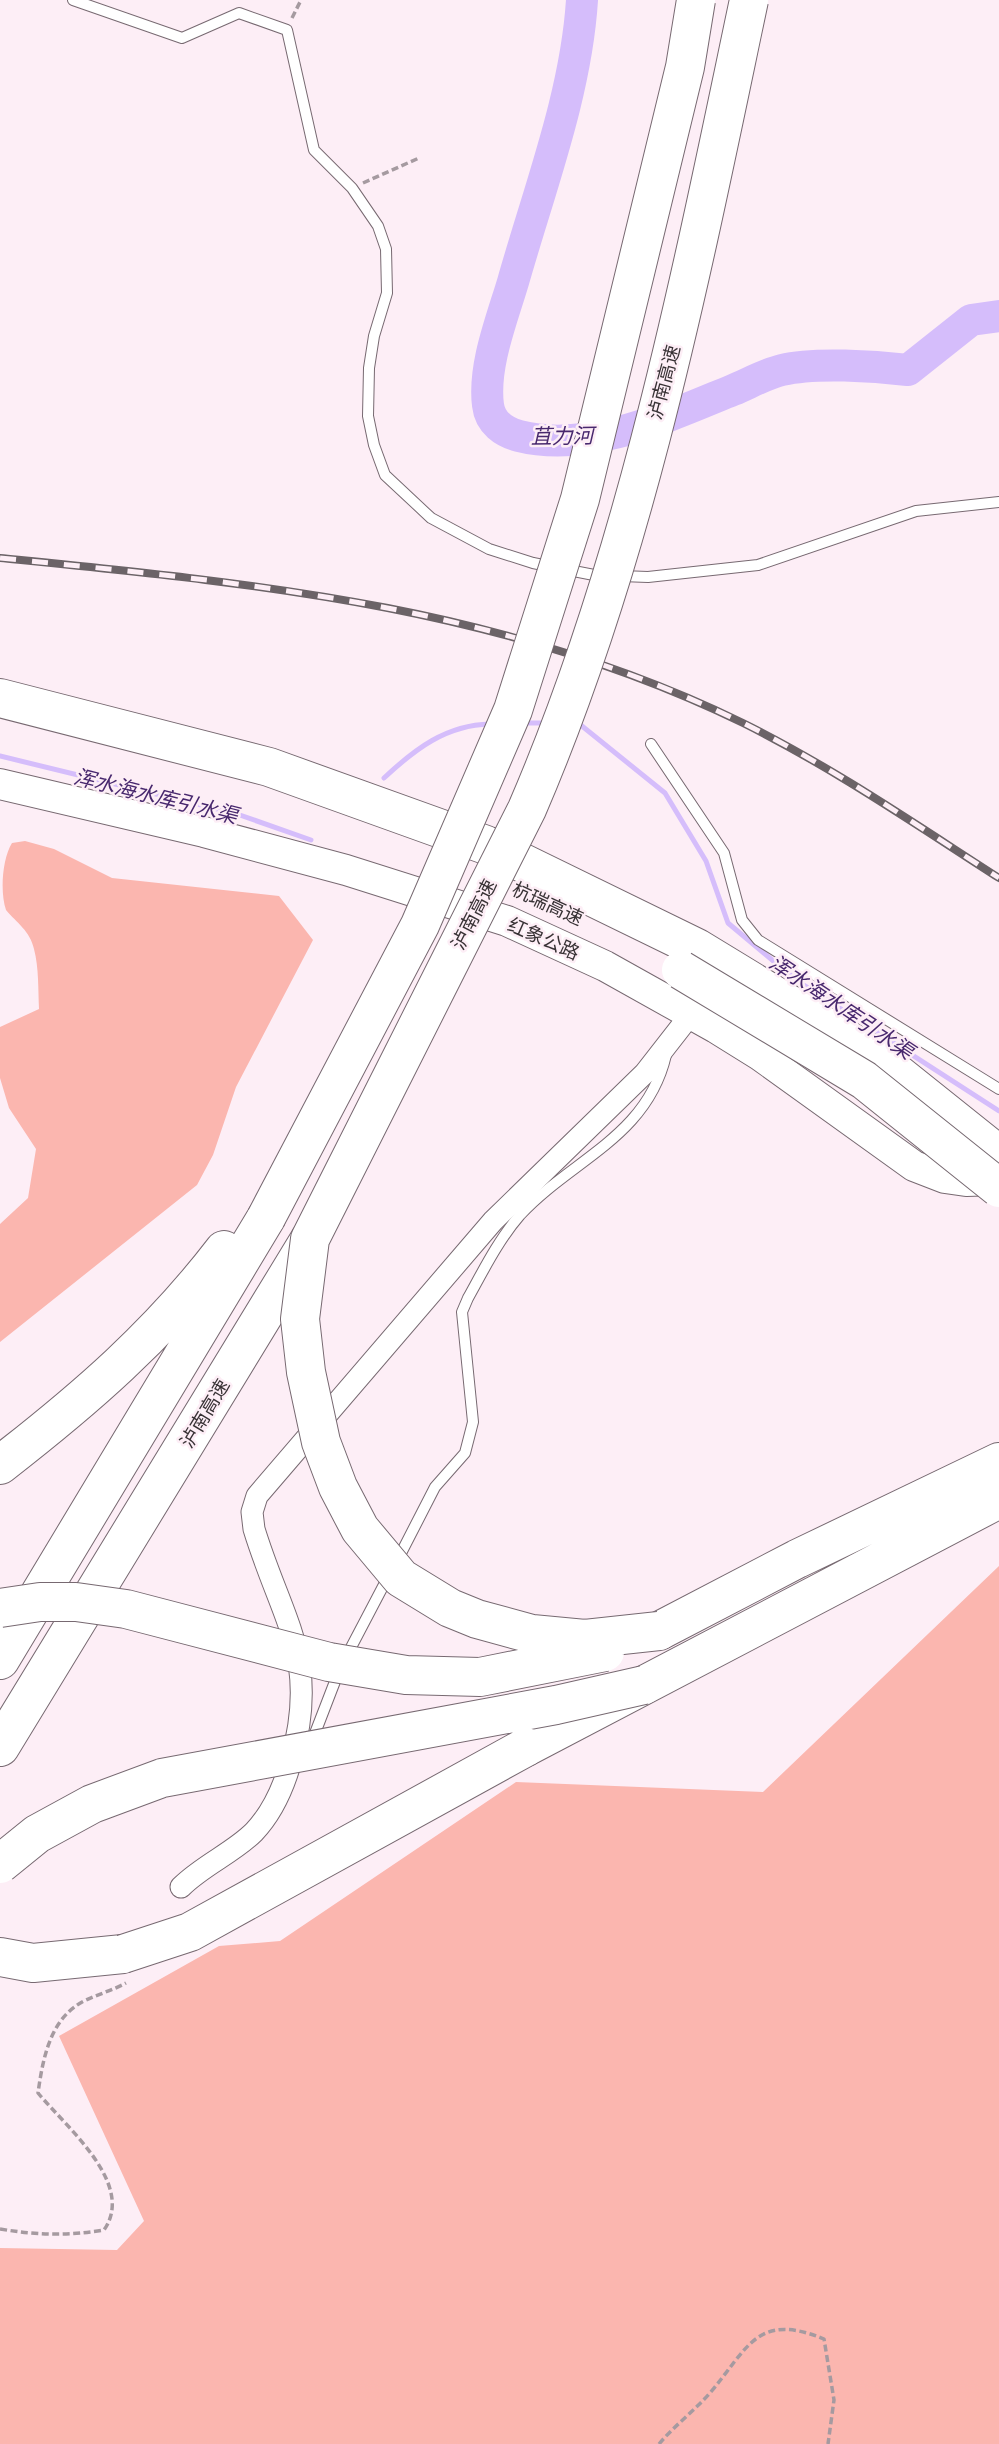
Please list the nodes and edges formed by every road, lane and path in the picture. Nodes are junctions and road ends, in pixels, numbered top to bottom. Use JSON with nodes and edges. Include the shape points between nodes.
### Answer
{"nodes":[{"id":1,"x":73,"y":0,"type":"edge"},
{"id":2,"x":301,"y":0,"type":"edge"},
{"id":3,"x":696,"y":0,"type":"edge"},
{"id":4,"x":749,"y":0,"type":"edge"},
{"id":5,"x":286,"y":30,"type":"junction"},
{"id":6,"x":419,"y":158,"type":"dead end"},
{"id":7,"x":352,"y":188,"type":"junction"},
{"id":8,"x":999,"y":502,"type":"edge"},
{"id":9,"x":0,"y":698,"type":"edge"},
{"id":10,"x":0,"y":722,"type":"edge"},
{"id":11,"x":652,"y":744,"type":"dead end"},
{"id":12,"x":0,"y":785,"type":"edge"},
{"id":13,"x":689,"y":959,"type":"junction"},
{"id":14,"x":691,"y":1014,"type":"junction"},
{"id":15,"x":669,"y":1042,"type":"junction"},
{"id":16,"x":999,"y":1089,"type":"edge"},
{"id":17,"x":299,"y":1155,"type":"junction"},
{"id":18,"x":999,"y":1155,"type":"edge"},
{"id":19,"x":999,"y":1180,"type":"edge"},
{"id":20,"x":999,"y":1188,"type":"edge"},
{"id":21,"x":310,"y":1239,"type":"junction"},
{"id":22,"x":999,"y":1462,"type":"edge"},
{"id":23,"x":0,"y":1465,"type":"edge"},
{"id":24,"x":999,"y":1499,"type":"edge"},
{"id":25,"x":0,"y":1608,"type":"edge"},
{"id":26,"x":659,"y":1631,"type":"junction"},
{"id":27,"x":0,"y":1660,"type":"edge"},
{"id":28,"x":644,"y":1685,"type":"junction"},
{"id":29,"x":0,"y":1747,"type":"edge"},
{"id":30,"x":277,"y":1798,"type":"junction"},
{"id":31,"x":0,"y":1864,"type":"edge"},
{"id":32,"x":181,"y":1887,"type":"dead end"},
{"id":33,"x":0,"y":1957,"type":"edge"},
{"id":34,"x":129,"y":1966,"type":"junction"},
{"id":35,"x":0,"y":2229,"type":"edge"},
{"id":36,"x":659,"y":2444,"type":"edge"},
{"id":37,"x":828,"y":2444,"type":"edge"}],
"edges":[{"from":1,"to":5,"type":"lane","via":[[182,38],[239,13]]},
{"from":2,"to":5,"type":"path"},
{"from":3,"to":17,"type":"highway","bridge":true,"via":[[679,93],[584,487],[513,709],[420,925]]},
{"from":4,"to":21,"type":"highway","name":"泸南高速","bridge":true,"via":[[689,282],[631,505],[558,738]]},
{"from":5,"to":7,"type":"lane","via":[[314,150]]},
{"from":6,"to":7,"type":"path"},
{"from":7,"to":8,"type":"lane","via":[[378,226],[388,262],[387,293],[369,368],[368,416],[374,445],[385,475],[431,518],[459,535],[533,563],[594,575],[648,577],[758,565],[916,511]]},
{"from":9,"to":13,"type":"highway","name":"杭瑞高速","via":[[270,767],[473,840]]},
{"from":10,"to":13,"type":"highway","name":"杭瑞高速","via":[[146,759],[334,816],[453,860]]},
{"from":11,"to":16,"type":"lane","via":[[724,853],[742,919],[758,940]]},
{"from":12,"to":14,"type":"main road","name":"红象公路","via":[[204,832],[451,902],[550,939]]},
{"from":13,"to":18,"type":"highway","name":"杭瑞高速","via":[[879,1059]]},
{"from":13,"to":20,"type":"highway","name":"杭瑞高速","bridge":true,"via":[[864,1080]]},
{"from":14,"to":15,"type":"street"},
{"from":14,"to":19,"type":"main road","name":"红象公路","via":[[761,1056],[914,1166],[945,1178]]},
{"from":15,"to":30,"type":"lane","via":[[649,1101],[618,1136],[519,1217],[468,1297],[463,1312],[473,1422],[465,1453],[435,1487],[330,1688],[298,1774]]},
{"from":15,"to":30,"type":"street","via":[[645,1073],[493,1221],[257,1496],[252,1512],[254,1529],[290,1623],[303,1686],[296,1743]]},
{"from":17,"to":23,"type":"highway","via":[[201,1281],[107,1380]]},
{"from":17,"to":27,"type":"highway","bridge":true,"via":[[266,1218]]},
{"from":21,"to":26,"type":"highway","bridge":true,"via":[[300,1320],[312,1407],[343,1497],[388,1565],[433,1599],[504,1628],[585,1639]]},
{"from":21,"to":29,"type":"highway","name":"泸南高速"},
{"from":22,"to":26,"type":"highway"},
{"from":24,"to":28,"type":"highway"},
{"from":25,"to":26,"type":"highway","bridge":true,"via":[[76,1602],[126,1609],[329,1662],[405,1675],[480,1677],[596,1655]]},
{"from":28,"to":31,"type":"highway","bridge":true,"via":[[162,1778],[92,1804],[37,1834]]},
{"from":28,"to":34,"type":"highway","bridge":true},
{"from":30,"to":32,"type":"street","via":[[254,1832]]},
{"from":33,"to":34,"type":"highway","via":[[33,1963]]},
{"from":34,"to":35,"type":"path","via":[[61,2019],[48,2046],[38,2093],[106,2175],[113,2218],[104,2231],[73,2235]]},
{"from":36,"to":37,"type":"path","via":[[703,2401],[742,2349],[767,2332],[796,2327],[824,2339],[834,2400]]}]}
